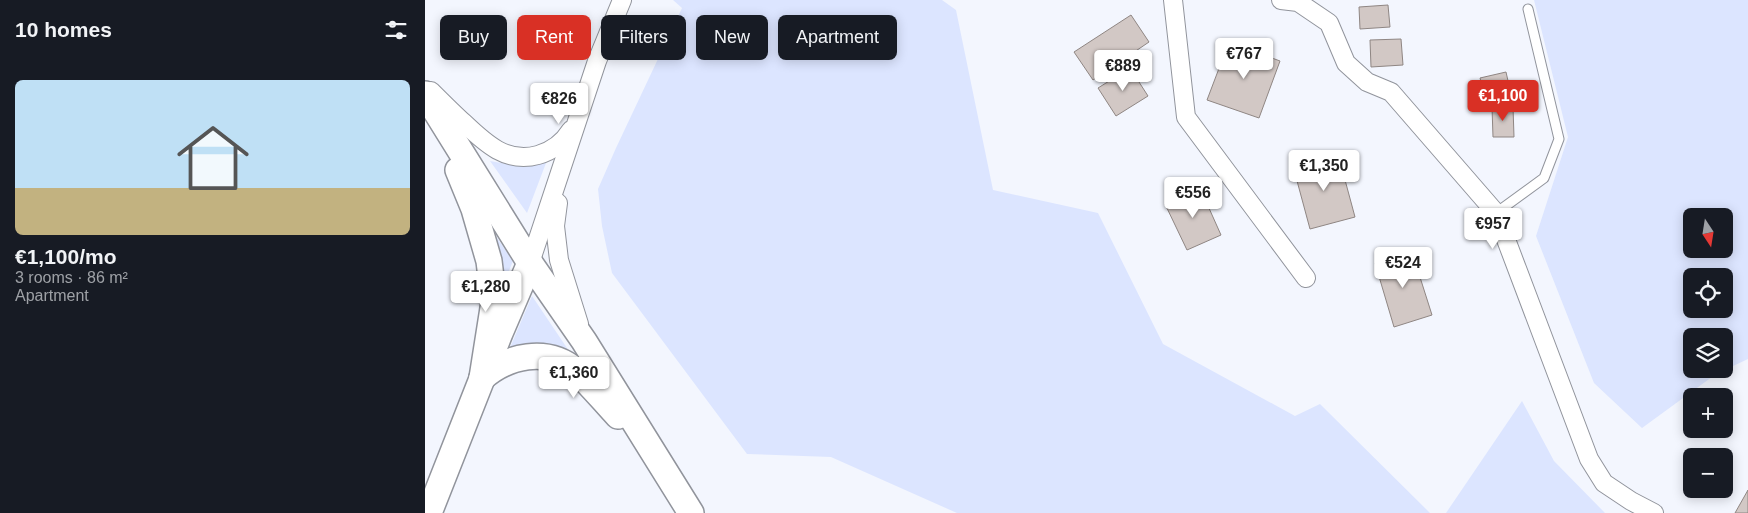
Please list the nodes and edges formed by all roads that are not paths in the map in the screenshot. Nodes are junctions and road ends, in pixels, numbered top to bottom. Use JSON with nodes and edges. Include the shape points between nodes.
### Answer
{"nodes":[{"id":1,"x":623,"y":0,"type":"edge"},
{"id":2,"x":1173,"y":0,"type":"edge"},
{"id":3,"x":1281,"y":0,"type":"edge"},
{"id":4,"x":1528,"y":9,"type":"dead end"},
{"id":5,"x":427,"y":94,"type":"edge"},
{"id":6,"x":578,"y":119,"type":"junction"},
{"id":7,"x":561,"y":170,"type":"junction"},
{"id":8,"x":1496,"y":213,"type":"junction"},
{"id":9,"x":530,"y":263,"type":"junction"},
{"id":10,"x":1306,"y":278,"type":"dead end"},
{"id":11,"x":584,"y":341,"type":"junction"},
{"id":12,"x":481,"y":378,"type":"junction"},
{"id":13,"x":652,"y":452,"type":"junction"},
{"id":14,"x":429,"y":513,"type":"edge"},
{"id":15,"x":691,"y":513,"type":"edge"},
{"id":16,"x":1654,"y":513,"type":"edge"}],
"edges":[{"from":1,"to":6,"type":"street","via":[[597,61]]},
{"from":2,"to":10,"type":"street","via":[[1186,117]]},
{"from":3,"to":8,"type":"street","via":[[1298,2],[1329,23],[1346,63],[1367,82],[1391,92]]},
{"from":4,"to":8,"type":"lane","via":[[1559,139],[1544,178]]},
{"from":5,"to":6,"type":"street","via":[[487,144],[511,156],[524,158],[546,152],[565,139]]},
{"from":5,"to":9,"type":"street"},
{"from":5,"to":12,"type":"street","via":[[474,209],[489,261],[494,302]]},
{"from":6,"to":7,"type":"street"},
{"from":7,"to":9,"type":"street"},
{"from":7,"to":11,"type":"street","via":[[555,226],[559,260]]},
{"from":8,"to":16,"type":"street","via":[[1589,459],[1604,483]]},
{"from":9,"to":11,"type":"street"},
{"from":9,"to":12,"type":"street"},
{"from":11,"to":13,"type":"street"},
{"from":12,"to":13,"type":"street","via":[[502,363],[521,358],[540,357],[565,364]]},
{"from":12,"to":14,"type":"street"},
{"from":13,"to":15,"type":"street"}]}
